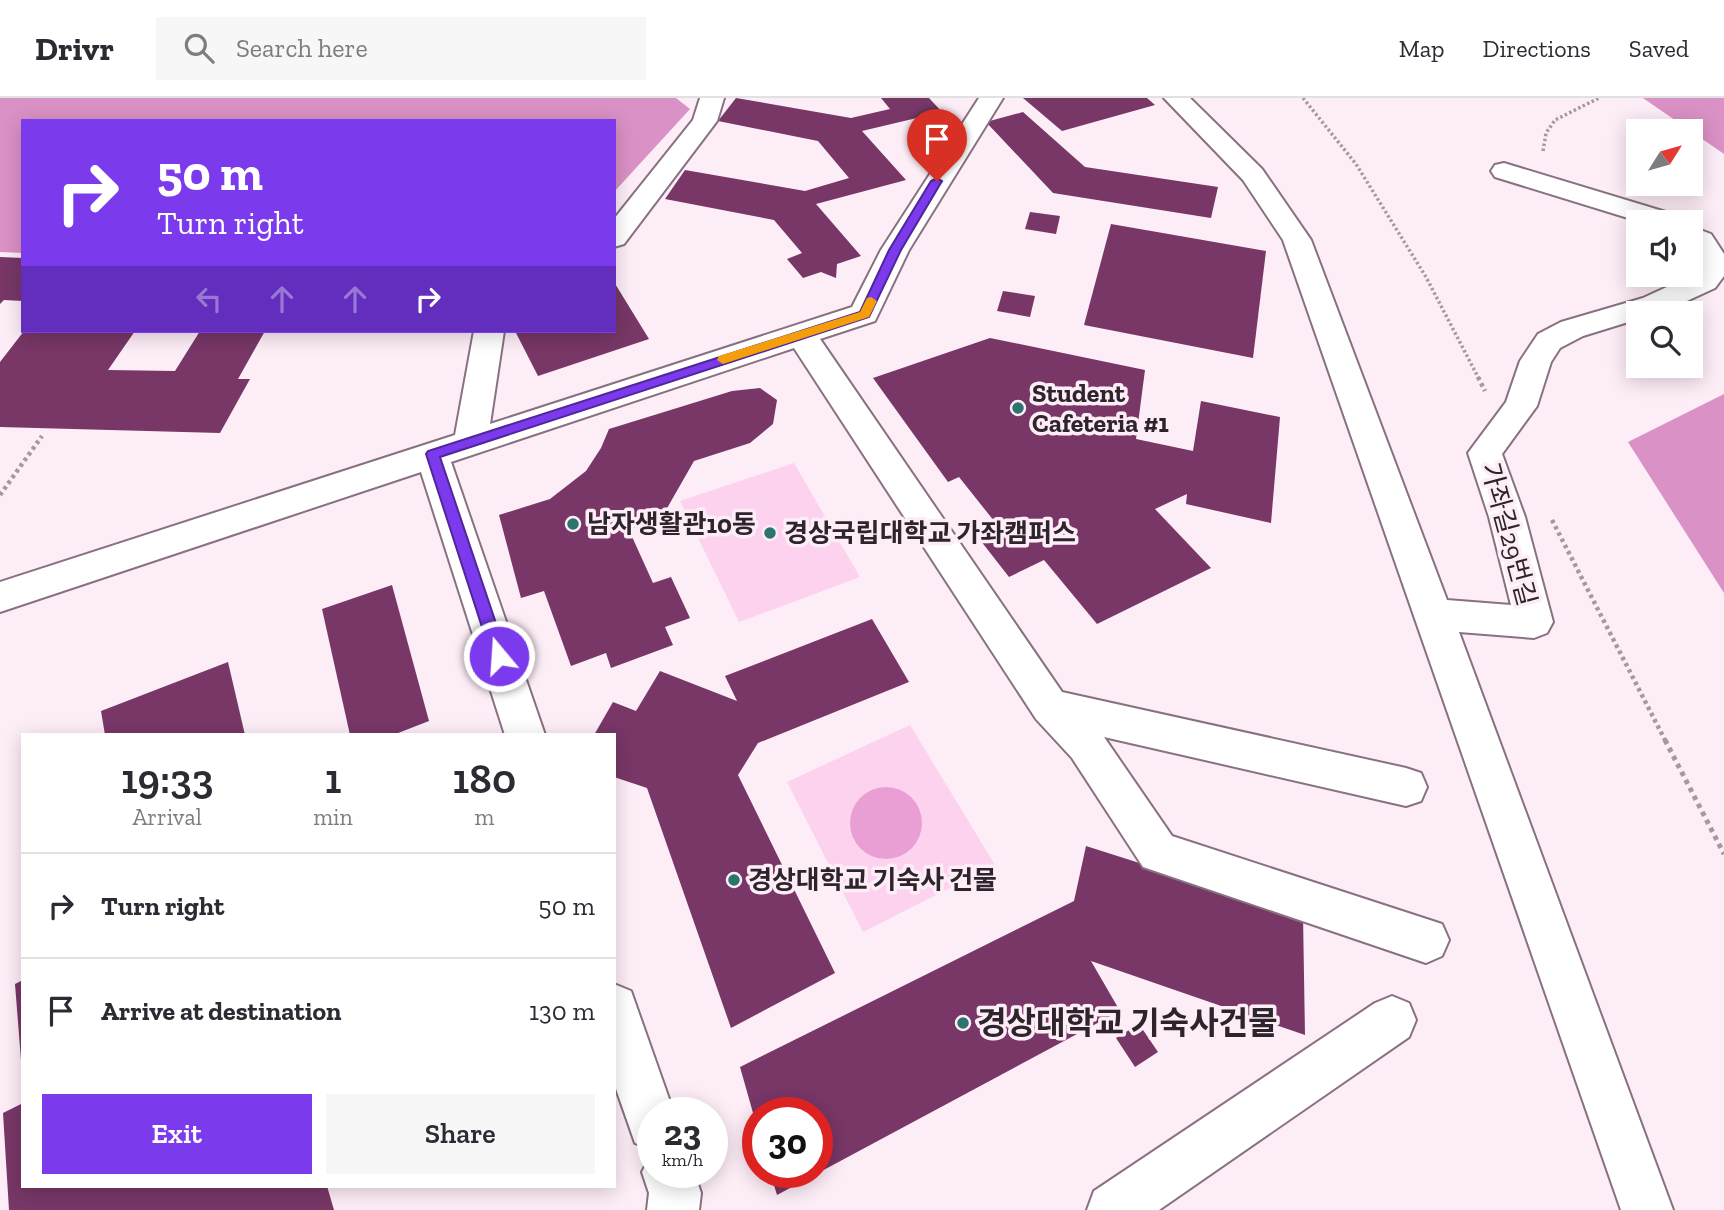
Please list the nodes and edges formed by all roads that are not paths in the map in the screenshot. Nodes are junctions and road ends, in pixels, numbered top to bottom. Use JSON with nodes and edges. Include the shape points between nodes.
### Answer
{"nodes":[{"id":1,"x":712,"y":98,"type":"edge"},
{"id":2,"x":990,"y":98,"type":"edge"},
{"id":3,"x":1177,"y":98,"type":"edge"},
{"id":4,"x":1516,"y":174,"type":"road end"},
{"id":5,"x":1631,"y":210,"type":"edge"},
{"id":6,"x":616,"y":235,"type":"edge"},
{"id":7,"x":1703,"y":243,"type":"edge"},
{"id":8,"x":1703,"y":282,"type":"edge"},
{"id":9,"x":1692,"y":287,"type":"edge"},
{"id":10,"x":489,"y":333,"type":"edge"},
{"id":11,"x":801,"y":334,"type":"junction"},
{"id":12,"x":471,"y":441,"type":"junction"},
{"id":13,"x":432,"y":454,"type":"junction"},
{"id":14,"x":0,"y":597,"type":"edge"},
{"id":15,"x":1434,"y":615,"type":"junction"},
{"id":16,"x":1050,"y":707,"type":"junction"},
{"id":17,"x":524,"y":733,"type":"edge"},
{"id":18,"x":1406,"y":787,"type":"dead end"},
{"id":19,"x":1426,"y":940,"type":"dead end"},
{"id":20,"x":616,"y":1014,"type":"edge"},
{"id":21,"x":1392,"y":1020,"type":"dead end"},
{"id":22,"x":644,"y":1097,"type":"edge"},
{"id":23,"x":673,"y":1188,"type":"edge"},
{"id":24,"x":673,"y":1210,"type":"edge"},
{"id":25,"x":1114,"y":1210,"type":"edge"},
{"id":26,"x":1647,"y":1210,"type":"edge"}],
"edges":[{"from":1,"to":6,"type":"street","via":[[705,121]]},
{"from":2,"to":11,"type":"street","via":[[895,250],[864,314]]},
{"from":3,"to":15,"type":"street","via":[[1253,175],[1297,240]]},
{"from":4,"to":5,"type":"street"},
{"from":7,"to":8,"type":"street","name":"가좌길29번길","via":[[1717,266]]},
{"from":9,"to":15,"type":"street","name":"가좌길29번길","via":[[1549,341],[1536,361],[1521,406],[1485,453],[1534,622]]},
{"from":10,"to":12,"type":"street"},
{"from":11,"to":12,"type":"street"},
{"from":11,"to":16,"type":"street"},
{"from":12,"to":13,"type":"street"},
{"from":13,"to":14,"type":"street"},
{"from":13,"to":17,"type":"street"},
{"from":15,"to":26,"type":"street"},
{"from":16,"to":18,"type":"street"},
{"from":16,"to":19,"type":"street","via":[[1086,745],[1158,852]]},
{"from":20,"to":22,"type":"street"},
{"from":21,"to":25,"type":"street"},
{"from":23,"to":24,"type":"street"}]}
